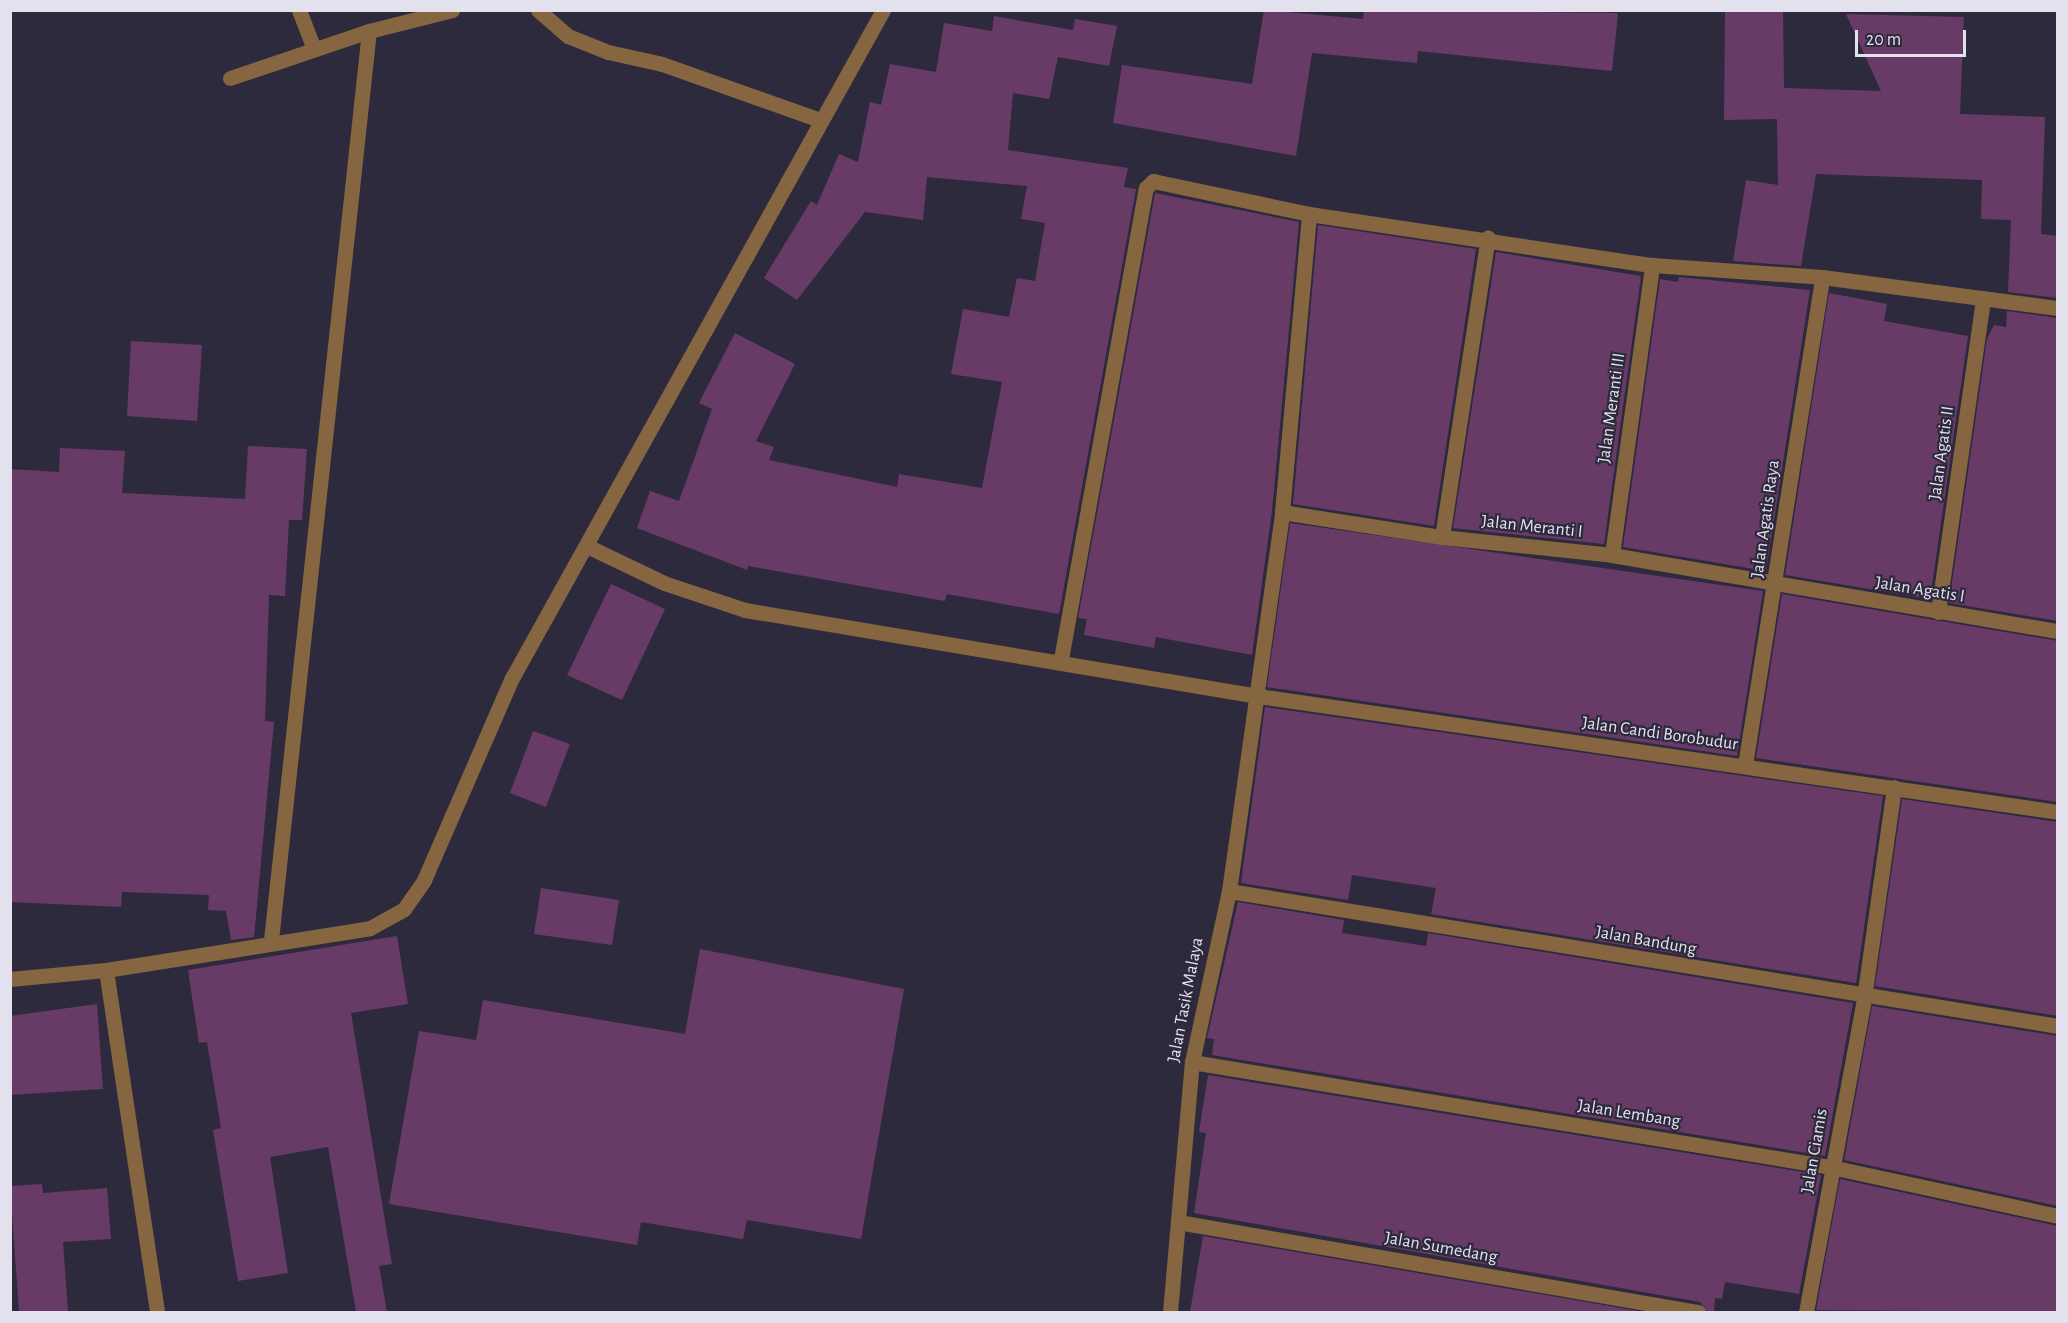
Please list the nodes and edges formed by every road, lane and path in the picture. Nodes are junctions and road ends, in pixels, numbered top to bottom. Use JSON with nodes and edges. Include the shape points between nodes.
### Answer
{"nodes":[{"id":1,"x":298,"y":10,"type":"edge"},
{"id":2,"x":452,"y":10,"type":"edge"},
{"id":3,"x":538,"y":10,"type":"edge"},
{"id":4,"x":883,"y":10,"type":"edge"},
{"id":5,"x":369,"y":31,"type":"junction"},
{"id":6,"x":314,"y":49,"type":"junction"},
{"id":7,"x":230,"y":78,"type":"dead end"},
{"id":8,"x":820,"y":120,"type":"junction"},
{"id":9,"x":1309,"y":213,"type":"junction"},
{"id":10,"x":1488,"y":238,"type":"junction"},
{"id":11,"x":1652,"y":266,"type":"junction"},
{"id":12,"x":1822,"y":277,"type":"junction"},
{"id":13,"x":1983,"y":298,"type":"junction"},
{"id":14,"x":2058,"y":308,"type":"edge"},
{"id":15,"x":1282,"y":512,"type":"junction"},
{"id":16,"x":1442,"y":537,"type":"junction"},
{"id":17,"x":587,"y":546,"type":"junction"},
{"id":18,"x":1612,"y":555,"type":"junction"},
{"id":19,"x":1776,"y":585,"type":"junction"},
{"id":20,"x":1938,"y":612,"type":"junction"},
{"id":21,"x":2058,"y":631,"type":"edge"},
{"id":22,"x":1062,"y":659,"type":"junction"},
{"id":23,"x":1258,"y":696,"type":"junction"},
{"id":24,"x":1745,"y":765,"type":"junction"},
{"id":25,"x":1894,"y":787,"type":"junction"},
{"id":26,"x":2058,"y":812,"type":"edge"},
{"id":27,"x":1229,"y":891,"type":"junction"},
{"id":28,"x":271,"y":940,"type":"junction"},
{"id":29,"x":106,"y":970,"type":"junction"},
{"id":30,"x":10,"y":979,"type":"edge"},
{"id":31,"x":1864,"y":998,"type":"junction"},
{"id":32,"x":2058,"y":1026,"type":"edge"},
{"id":33,"x":1192,"y":1062,"type":"junction"},
{"id":34,"x":1831,"y":1167,"type":"junction"},
{"id":35,"x":2058,"y":1216,"type":"edge"},
{"id":36,"x":1178,"y":1222,"type":"junction"},
{"id":37,"x":157,"y":1312,"type":"edge"},
{"id":38,"x":1170,"y":1312,"type":"edge"},
{"id":39,"x":1698,"y":1312,"type":"edge"},
{"id":40,"x":1806,"y":1312,"type":"edge"}],
"edges":[{"from":1,"to":6,"type":"street"},
{"from":2,"to":5,"type":"street"},
{"from":3,"to":8,"type":"street","via":[[568,36],[588,44]]},
{"from":4,"to":8,"type":"street"},
{"from":5,"to":6,"type":"street"},
{"from":5,"to":28,"type":"street"},
{"from":6,"to":7,"type":"street"},
{"from":8,"to":17,"type":"street"},
{"from":9,"to":10,"type":"street"},
{"from":9,"to":15,"type":"street","name":"Jalan Tasik Malaya"},
{"from":9,"to":22,"type":"street","via":[[1149,182]]},
{"from":10,"to":11,"type":"street"},
{"from":10,"to":16,"type":"street"},
{"from":11,"to":12,"type":"street"},
{"from":11,"to":18,"type":"street","name":"Jalan Meranti III"},
{"from":12,"to":13,"type":"street"},
{"from":12,"to":19,"type":"street","name":"Jalan Agatis Raya"},
{"from":13,"to":14,"type":"street"},
{"from":13,"to":20,"type":"street","name":"Jalan Agatis II"},
{"from":15,"to":16,"type":"street","name":"Jalan Meranti I"},
{"from":15,"to":23,"type":"street","name":"Jalan Tasik Malaya"},
{"from":16,"to":18,"type":"street","name":"Jalan Meranti I"},
{"from":17,"to":22,"type":"street","name":"Jalan Candi Borobudur","via":[[664,583],[745,610]]},
{"from":17,"to":28,"type":"street","via":[[512,678],[424,880],[404,909],[370,928]]},
{"from":18,"to":19,"type":"street","name":"Jalan Meranti I"},
{"from":19,"to":20,"type":"street","name":"Jalan Agatis I"},
{"from":19,"to":24,"type":"street","name":"Jalan Agatis Raya"},
{"from":20,"to":21,"type":"street","name":"Jalan Agatis I"},
{"from":22,"to":23,"type":"street","name":"Jalan Candi Borobudur"},
{"from":23,"to":24,"type":"street","name":"Jalan Candi Borobudur"},
{"from":23,"to":27,"type":"street","name":"Jalan Tasik Malaya"},
{"from":24,"to":25,"type":"street","name":"Jalan Candi Borobudur"},
{"from":25,"to":26,"type":"street","name":"Jalan Candi Borobudur"},
{"from":25,"to":31,"type":"street","name":"Jalan Ciamis"},
{"from":27,"to":31,"type":"street","name":"Jalan Bandung"},
{"from":27,"to":33,"type":"street","name":"Jalan Tasik Malaya"},
{"from":28,"to":29,"type":"street"},
{"from":29,"to":30,"type":"street"},
{"from":29,"to":37,"type":"street"},
{"from":31,"to":32,"type":"street","name":"Jalan Bandung"},
{"from":31,"to":34,"type":"street","name":"Jalan Ciamis"},
{"from":33,"to":34,"type":"street","name":"Jalan Lembang"},
{"from":33,"to":36,"type":"street","name":"Jalan Tasik Malaya"},
{"from":34,"to":35,"type":"street","name":"Jalan Lembang"},
{"from":34,"to":40,"type":"street","name":"Jalan Ciamis"},
{"from":36,"to":38,"type":"street","name":"Jalan Tasik Malaya"},
{"from":36,"to":39,"type":"street","name":"Jalan Sumedang"}]}
